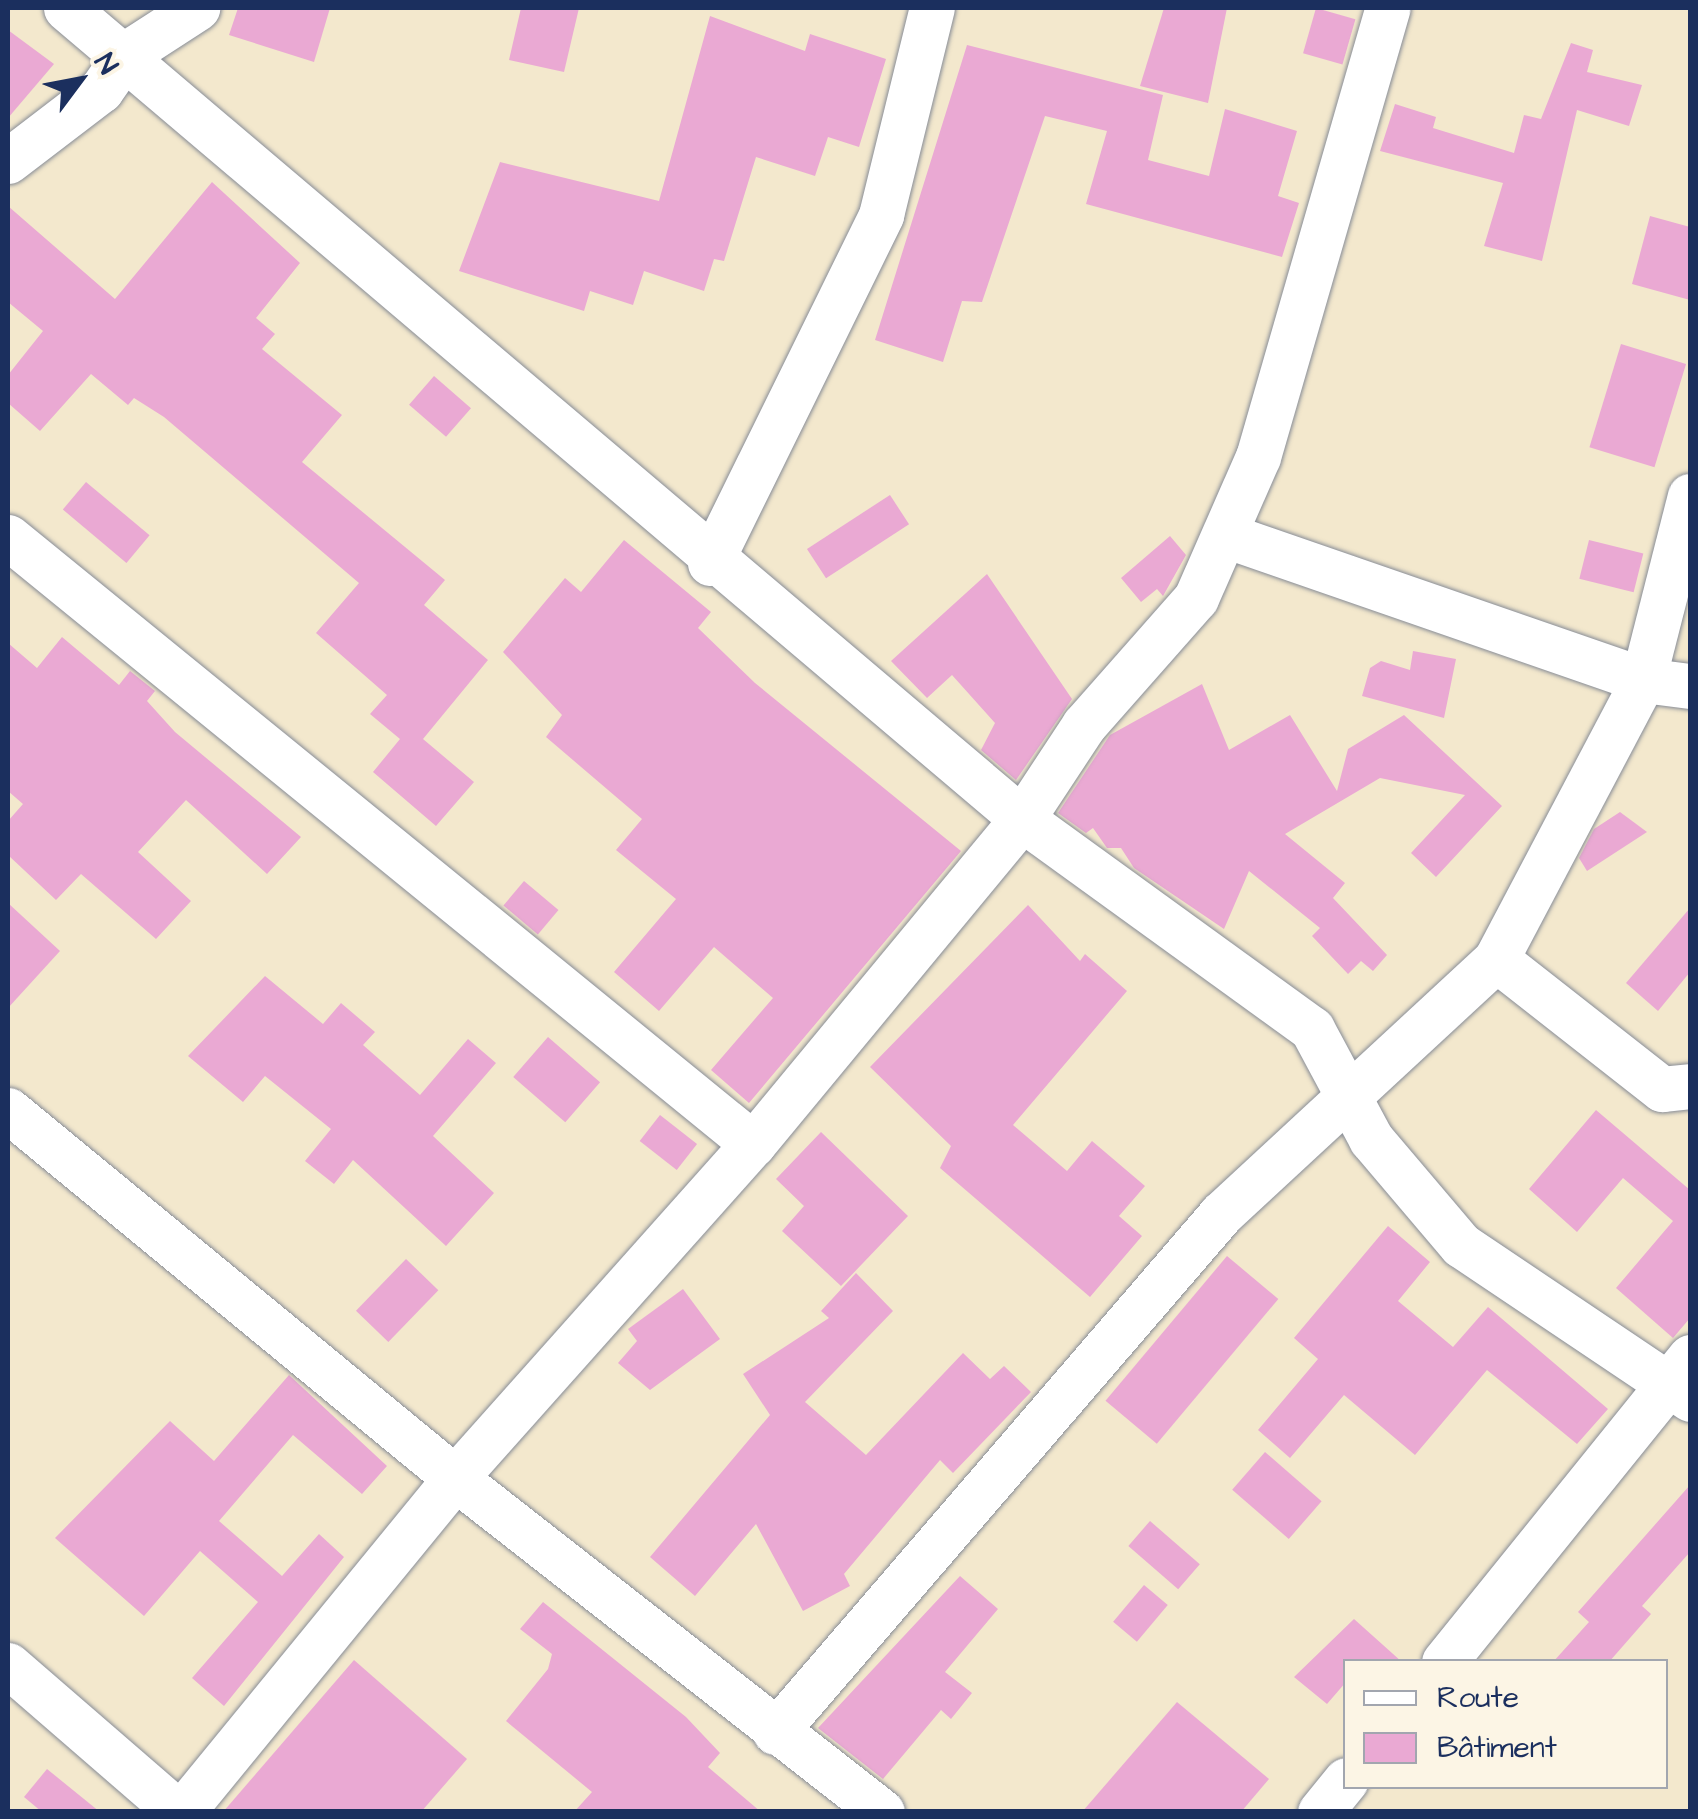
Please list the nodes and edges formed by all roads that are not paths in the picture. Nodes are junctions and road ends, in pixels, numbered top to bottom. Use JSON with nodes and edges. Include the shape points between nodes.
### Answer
{"nodes":[{"id":1,"x":66,"y":8,"type":"edge"},
{"id":2,"x":197,"y":8,"type":"edge"},
{"id":3,"x":932,"y":8,"type":"edge"},
{"id":4,"x":1388,"y":8,"type":"edge"},
{"id":5,"x":126,"y":54,"type":"junction"},
{"id":6,"x":8,"y":161,"type":"edge"},
{"id":7,"x":1690,"y":496,"type":"edge"},
{"id":8,"x":1225,"y":535,"type":"junction"},
{"id":9,"x":8,"y":537,"type":"edge"},
{"id":10,"x":710,"y":563,"type":"junction"},
{"id":11,"x":1643,"y":680,"type":"junction"},
{"id":12,"x":1690,"y":686,"type":"edge"},
{"id":13,"x":1022,"y":820,"type":"junction"},
{"id":14,"x":1496,"y":959,"type":"junction"},
{"id":15,"x":1690,"y":1086,"type":"edge"},
{"id":16,"x":1351,"y":1103,"type":"junction"},
{"id":17,"x":8,"y":1110,"type":"edge"},
{"id":18,"x":753,"y":1144,"type":"junction"},
{"id":19,"x":1682,"y":1379,"type":"edge"},
{"id":20,"x":454,"y":1478,"type":"junction"},
{"id":21,"x":1447,"y":1659,"type":"edge"},
{"id":22,"x":8,"y":1665,"type":"edge"},
{"id":23,"x":775,"y":1732,"type":"junction"},
{"id":24,"x":1343,"y":1784,"type":"edge"},
{"id":25,"x":180,"y":1812,"type":"edge"},
{"id":26,"x":882,"y":1812,"type":"edge"},
{"id":27,"x":1320,"y":1812,"type":"edge"}],
"edges":[{"from":1,"to":5,"type":"street"},
{"from":2,"to":5,"type":"street"},
{"from":3,"to":10,"type":"street","via":[[882,215]]},
{"from":4,"to":8,"type":"street","via":[[1264,438]]},
{"from":5,"to":6,"type":"street","via":[[100,90]]},
{"from":5,"to":10,"type":"street"},
{"from":7,"to":11,"type":"street"},
{"from":8,"to":11,"type":"street"},
{"from":8,"to":13,"type":"street","via":[[1196,598],[1084,725]]},
{"from":9,"to":18,"type":"street"},
{"from":10,"to":13,"type":"street"},
{"from":11,"to":12,"type":"street"},
{"from":11,"to":14,"type":"street"},
{"from":13,"to":16,"type":"street","via":[[1312,1029]]},
{"from":13,"to":18,"type":"street"},
{"from":14,"to":15,"type":"street","via":[[1662,1089]]},
{"from":14,"to":16,"type":"street"},
{"from":16,"to":19,"type":"street","via":[[1408,1190],[1461,1245],[1562,1321]]},
{"from":16,"to":23,"type":"street","via":[[1222,1214]]},
{"from":17,"to":20,"type":"street"},
{"from":18,"to":20,"type":"street"},
{"from":19,"to":21,"type":"street"},
{"from":20,"to":23,"type":"street"},
{"from":20,"to":25,"type":"street"},
{"from":22,"to":25,"type":"street"},
{"from":23,"to":26,"type":"street"},
{"from":24,"to":27,"type":"street"}]}
